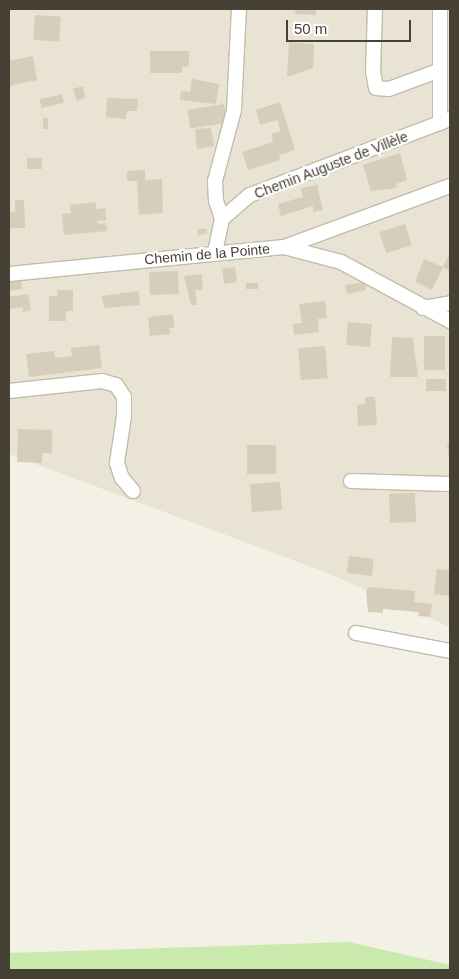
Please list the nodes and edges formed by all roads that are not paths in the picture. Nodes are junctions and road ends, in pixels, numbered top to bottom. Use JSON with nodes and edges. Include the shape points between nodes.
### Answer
{"nodes":[{"id":1,"x":239,"y":9,"type":"edge"},
{"id":2,"x":375,"y":9,"type":"edge"},
{"id":3,"x":440,"y":9,"type":"edge"},
{"id":4,"x":438,"y":71,"type":"junction"},
{"id":5,"x":445,"y":121,"type":"edge"},
{"id":6,"x":450,"y":186,"type":"edge"},
{"id":7,"x":222,"y":219,"type":"junction"},
{"id":8,"x":284,"y":247,"type":"junction"},
{"id":9,"x":215,"y":252,"type":"junction"},
{"id":10,"x":9,"y":274,"type":"edge"},
{"id":11,"x":450,"y":303,"type":"edge"},
{"id":12,"x":423,"y":308,"type":"junction"},
{"id":13,"x":450,"y":321,"type":"edge"},
{"id":14,"x":9,"y":391,"type":"edge"},
{"id":15,"x":351,"y":481,"type":"dead end"},
{"id":16,"x":450,"y":484,"type":"edge"},
{"id":17,"x":133,"y":491,"type":"dead end"},
{"id":18,"x":356,"y":633,"type":"dead end"},
{"id":19,"x":450,"y":651,"type":"edge"}],
"edges":[{"from":1,"to":7,"type":"street","via":[[234,110],[215,181],[216,201]]},
{"from":2,"to":4,"type":"street","via":[[373,72],[376,88],[389,88]]},
{"from":3,"to":4,"type":"street"},
{"from":4,"to":5,"type":"street"},
{"from":5,"to":7,"type":"street","name":"Chemin Auguste de Villèle","via":[[250,195]]},
{"from":6,"to":8,"type":"street"},
{"from":7,"to":9,"type":"street"},
{"from":8,"to":9,"type":"street","name":"Chemin de la Pointe"},
{"from":8,"to":12,"type":"street","name":"Chemin de la Pointe","via":[[341,262]]},
{"from":9,"to":10,"type":"street","name":"Chemin de la Pointe"},
{"from":11,"to":12,"type":"street"},
{"from":12,"to":13,"type":"street","name":"Chemin de la Pointe"},
{"from":14,"to":17,"type":"street","via":[[102,381],[116,385],[124,397],[118,463],[122,478]]},
{"from":15,"to":16,"type":"street"},
{"from":18,"to":19,"type":"street"}]}
